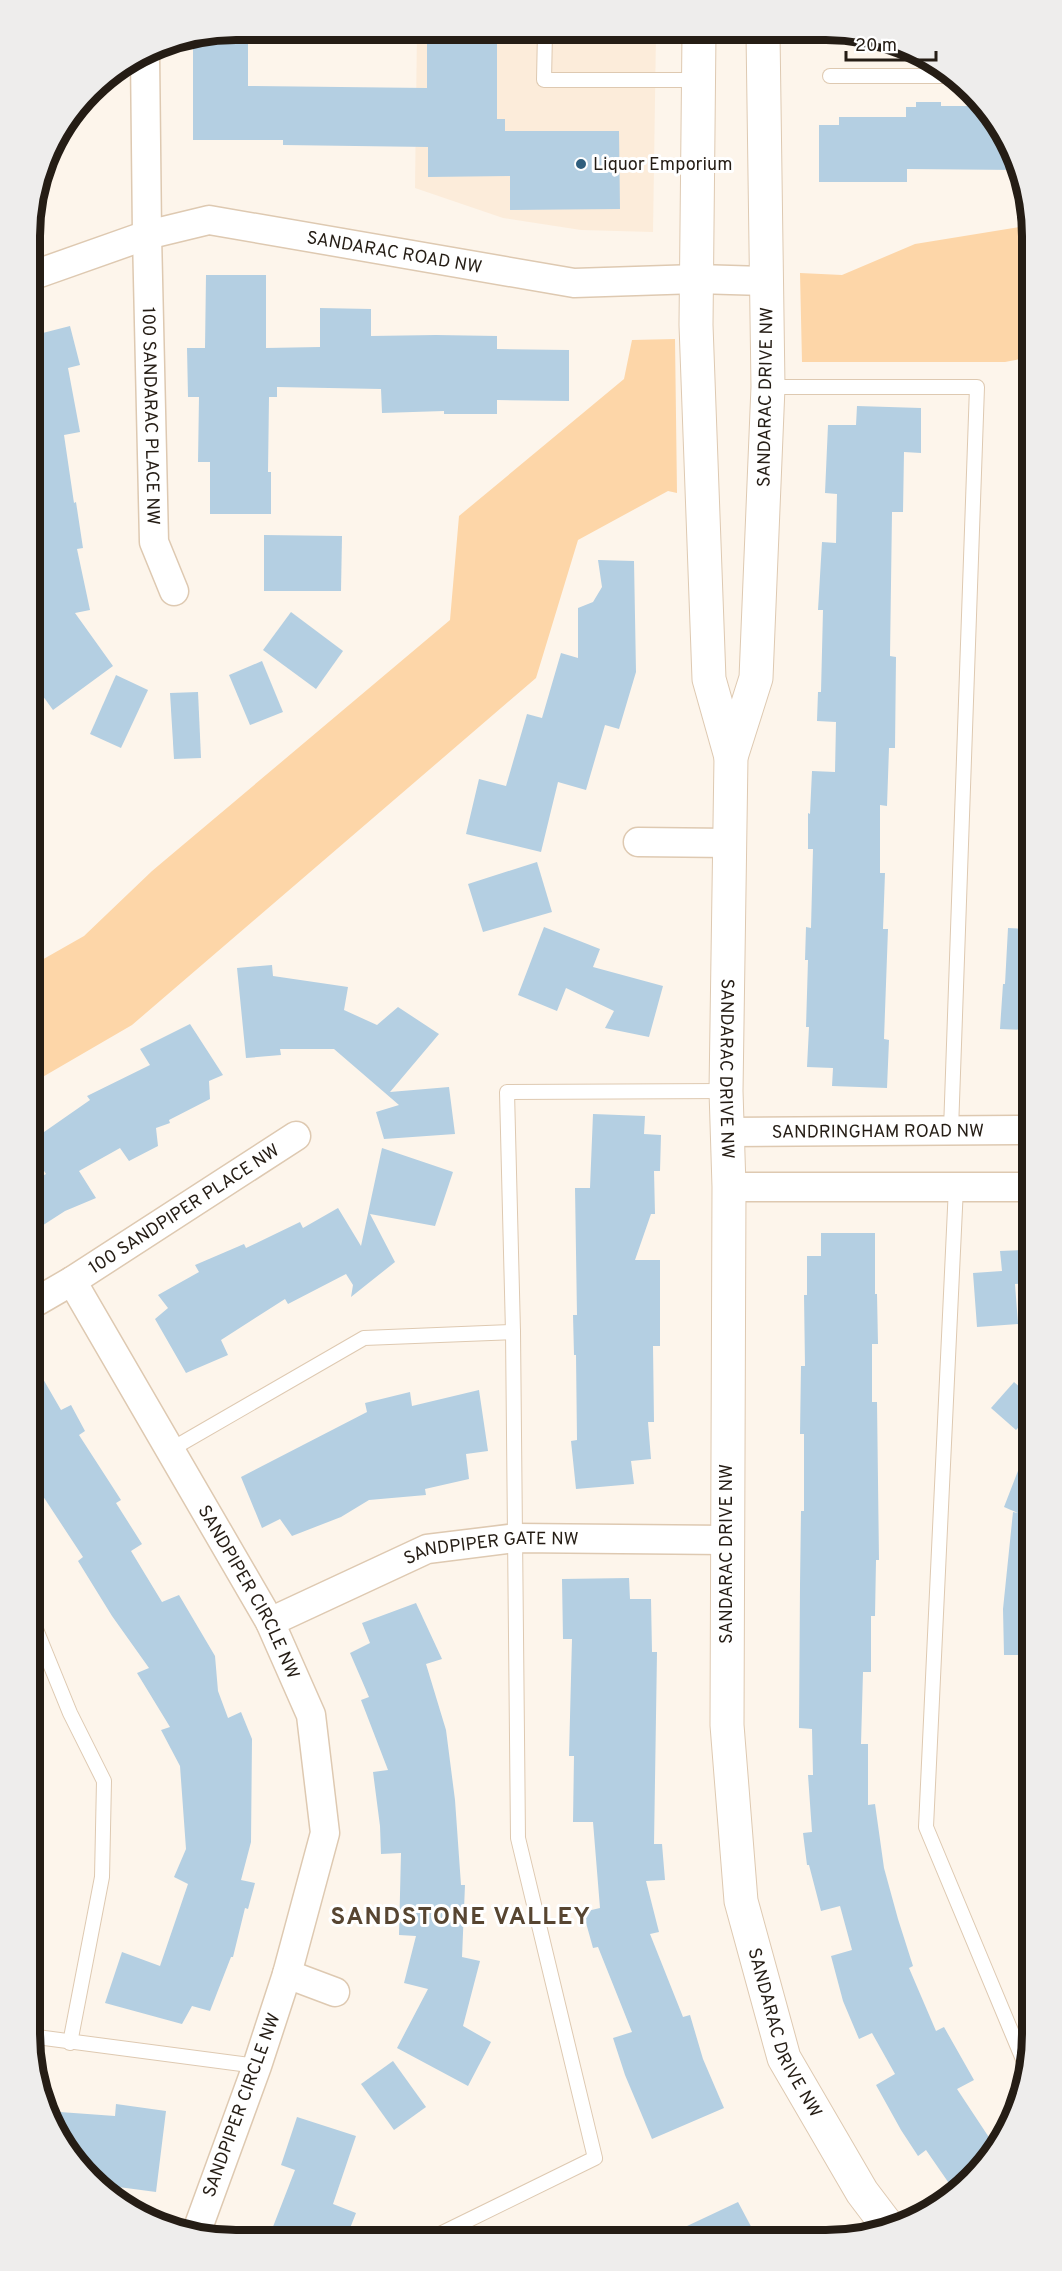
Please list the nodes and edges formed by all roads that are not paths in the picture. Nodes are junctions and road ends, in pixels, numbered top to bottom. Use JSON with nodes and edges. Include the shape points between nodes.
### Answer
{"nodes":[{"id":1,"x":545,"y":40,"type":"edge"},
{"id":2,"x":699,"y":40,"type":"edge"},
{"id":3,"x":763,"y":40,"type":"edge"},
{"id":4,"x":145,"y":64,"type":"edge"},
{"id":5,"x":830,"y":76,"type":"dead end"},
{"id":6,"x":937,"y":76,"type":"edge"},
{"id":7,"x":698,"y":80,"type":"junction"},
{"id":8,"x":147,"y":235,"type":"junction"},
{"id":9,"x":41,"y":272,"type":"edge"},
{"id":10,"x":697,"y":279,"type":"junction"},
{"id":11,"x":766,"y":281,"type":"junction"},
{"id":12,"x":768,"y":387,"type":"junction"},
{"id":13,"x":174,"y":591,"type":"dead end"},
{"id":14,"x":731,"y":757,"type":"junction"},
{"id":15,"x":638,"y":842,"type":"dead end"},
{"id":16,"x":730,"y":843,"type":"junction"},
{"id":17,"x":726,"y":1091,"type":"junction"},
{"id":18,"x":951,"y":1130,"type":"junction"},
{"id":19,"x":1022,"y":1130,"type":"edge"},
{"id":20,"x":726,"y":1132,"type":"junction"},
{"id":21,"x":296,"y":1136,"type":"dead end"},
{"id":22,"x":729,"y":1187,"type":"junction"},
{"id":23,"x":956,"y":1187,"type":"junction"},
{"id":24,"x":1021,"y":1187,"type":"edge"},
{"id":25,"x":72,"y":1281,"type":"junction"},
{"id":26,"x":40,"y":1299,"type":"edge"},
{"id":27,"x":513,"y":1332,"type":"junction"},
{"id":28,"x":170,"y":1450,"type":"junction"},
{"id":29,"x":516,"y":1538,"type":"junction"},
{"id":30,"x":726,"y":1540,"type":"junction"},
{"id":31,"x":270,"y":1622,"type":"junction"},
{"id":32,"x":40,"y":1638,"type":"edge"},
{"id":33,"x":287,"y":1974,"type":"junction"},
{"id":34,"x":335,"y":1992,"type":"dead end"},
{"id":35,"x":40,"y":2038,"type":"edge"},
{"id":36,"x":70,"y":2043,"type":"junction"},
{"id":37,"x":1020,"y":2053,"type":"edge"},
{"id":38,"x":257,"y":2066,"type":"junction"},
{"id":39,"x":884,"y":2221,"type":"edge"},
{"id":40,"x":198,"y":2227,"type":"edge"},
{"id":41,"x":448,"y":2230,"type":"edge"}],
"edges":[{"from":1,"to":7,"type":"lane","via":[[544,80]]},
{"from":2,"to":7,"type":"street","name":"SANDARAC DRIVE NW"},
{"from":3,"to":11,"type":"street","name":"SANDARAC DRIVE NW"},
{"from":4,"to":8,"type":"street","name":"100 SANDARAC PLACE NW"},
{"from":5,"to":6,"type":"lane"},
{"from":7,"to":10,"type":"street","name":"SANDARAC DRIVE NW"},
{"from":8,"to":9,"type":"street","name":"SANDARAC ROAD NW"},
{"from":8,"to":10,"type":"street","name":"SANDARAC ROAD NW","via":[[209,220],[574,283]]},
{"from":8,"to":13,"type":"street","name":"100 SANDARAC PLACE NW","via":[[154,542]]},
{"from":10,"to":11,"type":"street","name":"SANDARAC ROAD NW"},
{"from":10,"to":14,"type":"street","name":"SANDARAC DRIVE NW","via":[[709,679]]},
{"from":11,"to":12,"type":"street","name":"SANDARAC DRIVE NW"},
{"from":12,"to":14,"type":"street","name":"SANDARAC DRIVE NW","via":[[756,678]]},
{"from":12,"to":18,"type":"lane","via":[[977,387]]},
{"from":14,"to":16,"type":"street","name":"SANDARAC DRIVE NW"},
{"from":15,"to":16,"type":"street"},
{"from":16,"to":17,"type":"street","name":"SANDARAC DRIVE NW"},
{"from":17,"to":20,"type":"street","name":"SANDARAC DRIVE NW"},
{"from":17,"to":27,"type":"lane","via":[[507,1092]]},
{"from":18,"to":19,"type":"street","name":"SANDRINGHAM ROAD NW"},
{"from":18,"to":20,"type":"street","name":"SANDRINGHAM ROAD NW"},
{"from":20,"to":22,"type":"street","name":"SANDARAC DRIVE NW"},
{"from":21,"to":25,"type":"street","name":"100 SANDPIPER PLACE NW"},
{"from":22,"to":23,"type":"street"},
{"from":22,"to":30,"type":"street","name":"SANDARAC DRIVE NW"},
{"from":23,"to":24,"type":"street"},
{"from":23,"to":37,"type":"lane","via":[[927,1827]]},
{"from":25,"to":26,"type":"street"},
{"from":25,"to":28,"type":"street","name":"SANDPIPER CIRCLE NW"},
{"from":27,"to":28,"type":"lane","via":[[364,1338]]},
{"from":27,"to":29,"type":"lane"},
{"from":28,"to":31,"type":"street","name":"SANDPIPER CIRCLE NW"},
{"from":29,"to":30,"type":"street","name":"SANDPIPER GATE NW"},
{"from":29,"to":31,"type":"street","name":"SANDPIPER GATE NW","via":[[427,1549]]},
{"from":29,"to":41,"type":"lane","via":[[518,1838],[594,2157]]},
{"from":30,"to":39,"type":"street","name":"SANDARAC DRIVE NW","via":[[727,1725],[741,1901],[784,2058],[862,2192]]},
{"from":31,"to":33,"type":"street","name":"SANDPIPER CIRCLE NW","via":[[311,1715],[325,1833]]},
{"from":32,"to":36,"type":"lane","via":[[70,1713],[104,1781],[102,1877]]},
{"from":33,"to":34,"type":"street"},
{"from":33,"to":38,"type":"street","name":"SANDPIPER CIRCLE NW"},
{"from":35,"to":36,"type":"lane"},
{"from":36,"to":38,"type":"lane"},
{"from":38,"to":40,"type":"street","name":"SANDPIPER CIRCLE NW"}]}
